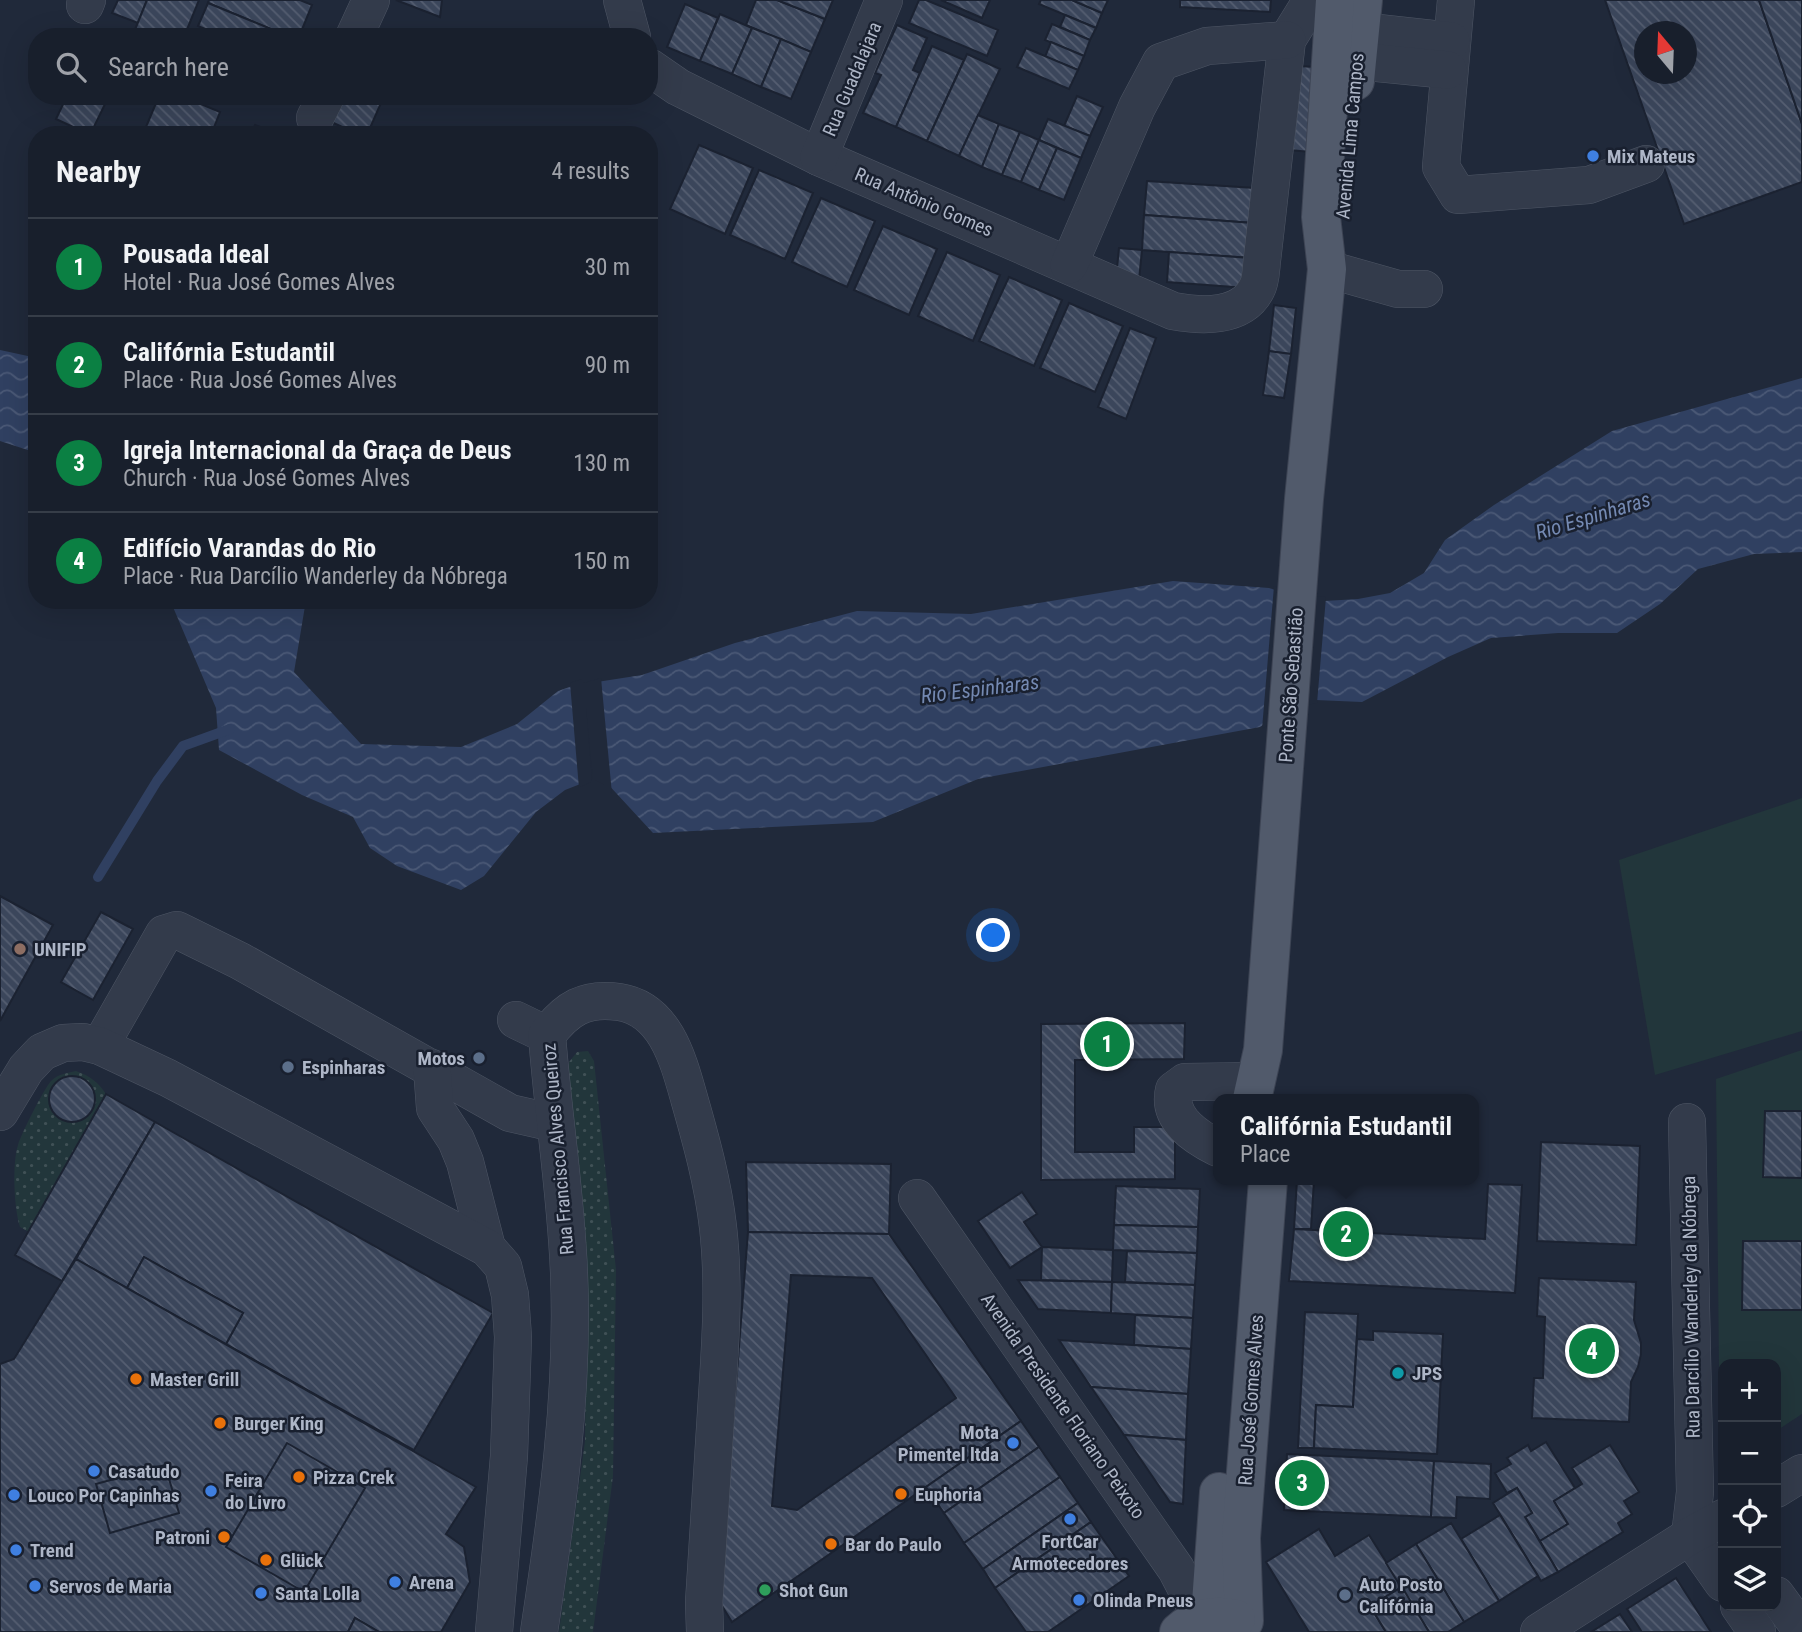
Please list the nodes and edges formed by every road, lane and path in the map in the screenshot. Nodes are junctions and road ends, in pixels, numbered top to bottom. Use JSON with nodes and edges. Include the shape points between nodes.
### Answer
{"nodes":[{"id":1,"x":371,"y":0,"type":"edge"},
{"id":2,"x":622,"y":0,"type":"edge"},
{"id":3,"x":884,"y":0,"type":"edge"},
{"id":4,"x":1322,"y":0,"type":"edge"},
{"id":5,"x":1335,"y":0,"type":"edge"},
{"id":6,"x":1456,"y":0,"type":"edge"},
{"id":7,"x":358,"y":28,"type":"edge"},
{"id":8,"x":630,"y":28,"type":"edge"},
{"id":9,"x":1353,"y":33,"type":"edge"},
{"id":10,"x":1287,"y":40,"type":"junction"},
{"id":11,"x":1450,"y":55,"type":"junction"},
{"id":12,"x":663,"y":77,"type":"edge"},
{"id":13,"x":819,"y":157,"type":"junction"},
{"id":14,"x":1646,"y":163,"type":"dead end"},
{"id":15,"x":1069,"y":265,"type":"junction"},
{"id":16,"x":1327,"y":269,"type":"junction"},
{"id":17,"x":1424,"y":289,"type":"dead end"},
{"id":18,"x":1322,"y":319,"type":"joint"},
{"id":19,"x":100,"y":1046,"type":"junction"},
{"id":20,"x":432,"y":1068,"type":"junction"},
{"id":21,"x":1260,"y":1083,"type":"edge"},
{"id":22,"x":0,"y":1112,"type":"edge"},
{"id":23,"x":1687,"y":1122,"type":"dead end"},
{"id":24,"x":554,"y":1123,"type":"junction"},
{"id":25,"x":1213,"y":1146,"type":"edge"},
{"id":26,"x":1242,"y":1185,"type":"edge"},
{"id":27,"x":1268,"y":1185,"type":"edge"},
{"id":28,"x":917,"y":1198,"type":"dead end"},
{"id":29,"x":487,"y":1248,"type":"junction"},
{"id":30,"x":1802,"y":1473,"type":"edge"},
{"id":31,"x":1781,"y":1486,"type":"edge"},
{"id":32,"x":1695,"y":1492,"type":"junction"},
{"id":33,"x":1718,"y":1514,"type":"edge"},
{"id":34,"x":1718,"y":1522,"type":"edge"},
{"id":35,"x":1690,"y":1536,"type":"junction"},
{"id":36,"x":1718,"y":1576,"type":"edge"},
{"id":37,"x":1781,"y":1602,"type":"edge"},
{"id":38,"x":1742,"y":1611,"type":"edge"},
{"id":39,"x":1219,"y":1624,"type":"edge"},
{"id":40,"x":494,"y":1632,"type":"edge"},
{"id":41,"x":539,"y":1632,"type":"edge"},
{"id":42,"x":705,"y":1632,"type":"edge"},
{"id":43,"x":1539,"y":1632,"type":"edge"},
{"id":44,"x":1757,"y":1632,"type":"edge"},
{"id":45,"x":1802,"y":1632,"type":"edge"}],
"edges":[{"from":1,"to":7,"type":"street"},
{"from":2,"to":8,"type":"street"},
{"from":3,"to":13,"type":"street","name":"Rua Guadalajara"},
{"from":4,"to":10,"type":"street","via":[[1305,11]]},
{"from":5,"to":9,"type":"main road","name":"Avenida Lima Campos"},
{"from":6,"to":11,"type":"street"},
{"from":9,"to":11,"type":"street"},
{"from":9,"to":16,"type":"main road","name":"Avenida Lima Campos","via":[[1345,220]]},
{"from":10,"to":15,"type":"street","via":[[1207,46],[1161,62]]},
{"from":10,"to":15,"type":"street","name":"Rua Antônio Gomes","via":[[1257,288],[1244,302],[1222,313],[1197,316],[1173,311]]},
{"from":11,"to":14,"type":"street","via":[[1441,167],[1458,195],[1589,185]]},
{"from":12,"to":13,"type":"street","name":"Rua Antônio Gomes"},
{"from":13,"to":15,"type":"street","name":"Rua Antônio Gomes"},
{"from":16,"to":17,"type":"street","via":[[1398,289]]},
{"from":16,"to":18,"type":"main road","name":"Avenida Lima Campos"},
{"from":18,"to":21,"type":"main road","name":"Ponte São Sebastião"},
{"from":19,"to":20,"type":"street","via":[[164,934],[177,930]]},
{"from":19,"to":22,"type":"street","via":[[63,1043],[42,1052]]},
{"from":19,"to":29,"type":"street"},
{"from":20,"to":24,"type":"street","via":[[510,1113]]},
{"from":20,"to":29,"type":"street","via":[[435,1108],[465,1162]]},
{"from":21,"to":25,"type":"street","via":[[1195,1081],[1174,1090],[1171,1100],[1183,1125]]},
{"from":23,"to":32,"type":"street","name":"Rua Darcílio Wanderley da Nóbrega"},
{"from":24,"to":41,"type":"street","name":"Rua Francisco Alves Queiroz","via":[[569,1272],[569,1359],[561,1481]]},
{"from":24,"to":42,"type":"street","name":"Rua Francisco Alves Queiroz","via":[[532,1028],[580,1004],[628,1003],[649,1014],[678,1059],[707,1159],[718,1227],[722,1322]]},
{"from":26,"to":39,"type":"main road","name":"Rua José Gomes Alves"},
{"from":27,"to":39,"type":"main road","name":"Rua José Gomes Alves","via":[[1241,1538]]},
{"from":28,"to":39,"type":"street","name":"Avenida Presidente Floriano Peixoto"},
{"from":29,"to":40,"type":"street","via":[[503,1266],[513,1337],[509,1457]]},
{"from":30,"to":31,"type":"street"},
{"from":32,"to":33,"type":"street"},
{"from":32,"to":35,"type":"street","name":"Rua Darcílio Wanderley da Nóbrega"},
{"from":34,"to":35,"type":"street"},
{"from":35,"to":36,"type":"street"},
{"from":35,"to":43,"type":"street"},
{"from":37,"to":45,"type":"street"},
{"from":38,"to":44,"type":"street"}]}
